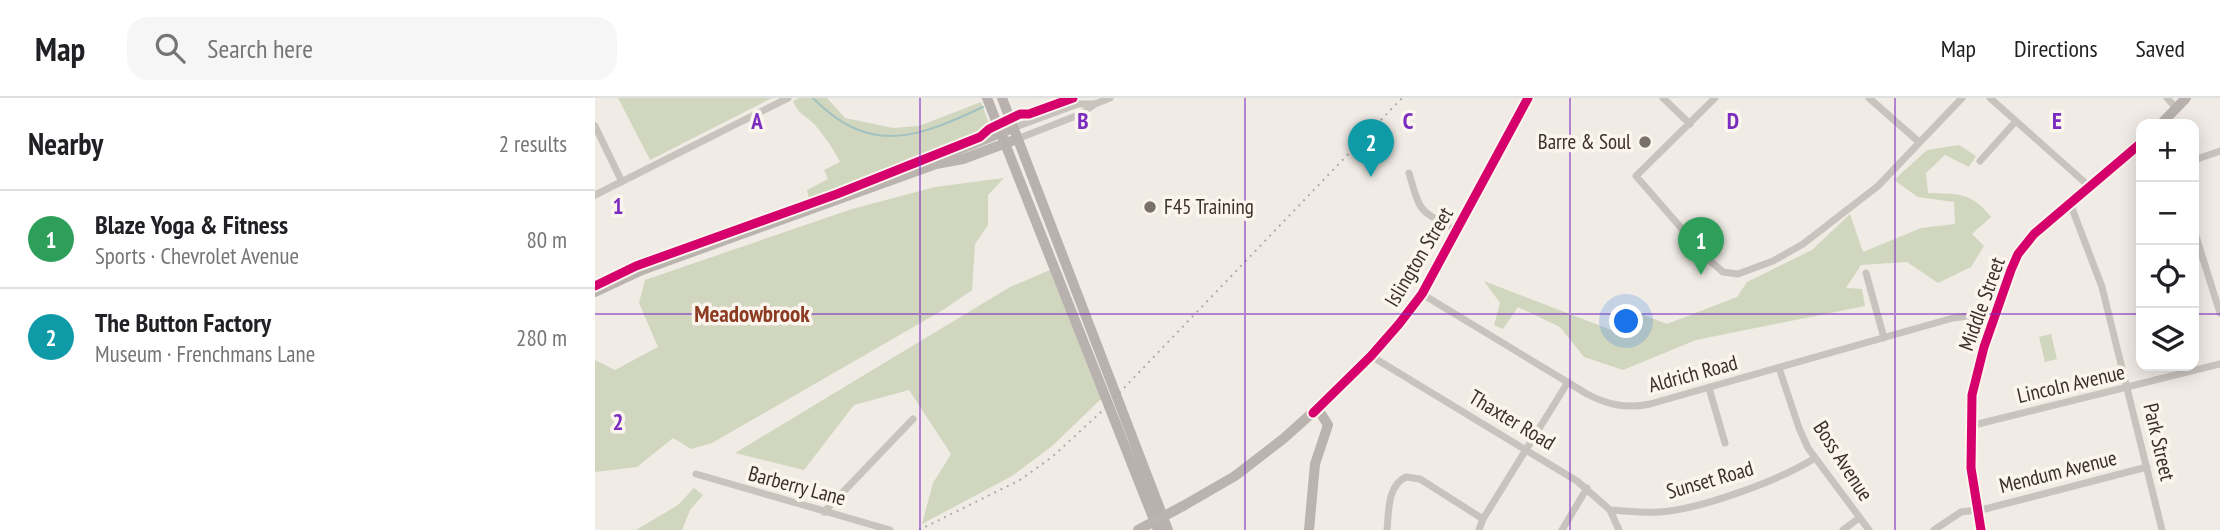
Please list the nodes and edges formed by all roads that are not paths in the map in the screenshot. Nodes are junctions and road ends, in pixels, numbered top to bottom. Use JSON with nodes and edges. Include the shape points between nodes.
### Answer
{"nodes":[{"id":1,"x":788,"y":98,"type":"edge"},
{"id":2,"x":987,"y":98,"type":"edge"},
{"id":3,"x":1002,"y":98,"type":"edge"},
{"id":4,"x":1110,"y":98,"type":"edge"},
{"id":5,"x":1528,"y":98,"type":"edge"},
{"id":6,"x":1663,"y":98,"type":"edge"},
{"id":7,"x":1715,"y":98,"type":"edge"},
{"id":8,"x":1869,"y":98,"type":"edge"},
{"id":9,"x":1962,"y":98,"type":"edge"},
{"id":10,"x":1990,"y":98,"type":"edge"},
{"id":11,"x":2167,"y":98,"type":"edge"},
{"id":12,"x":2186,"y":98,"type":"edge"},
{"id":13,"x":2176,"y":108,"type":"junction"},
{"id":14,"x":2166,"y":119,"type":"edge"},
{"id":15,"x":2016,"y":121,"type":"junction"},
{"id":16,"x":1690,"y":124,"type":"junction"},
{"id":17,"x":595,"y":126,"type":"edge"},
{"id":18,"x":1015,"y":133,"type":"junction"},
{"id":19,"x":1002,"y":139,"type":"junction"},
{"id":20,"x":1919,"y":142,"type":"junction"},
{"id":21,"x":2136,"y":147,"type":"edge"},
{"id":22,"x":2220,"y":151,"type":"edge"},
{"id":23,"x":2199,"y":158,"type":"edge"},
{"id":24,"x":1980,"y":161,"type":"dead end"},
{"id":25,"x":1409,"y":173,"type":"dead end"},
{"id":26,"x":622,"y":182,"type":"junction"},
{"id":27,"x":2090,"y":187,"type":"junction"},
{"id":28,"x":595,"y":195,"type":"edge"},
{"id":29,"x":2070,"y":203,"type":"junction"},
{"id":30,"x":1457,"y":230,"type":"junction"},
{"id":31,"x":2199,"y":245,"type":"edge"},
{"id":32,"x":1866,"y":272,"type":"dead end"},
{"id":33,"x":595,"y":292,"type":"edge"},
{"id":34,"x":1422,"y":294,"type":"junction"},
{"id":35,"x":1994,"y":313,"type":"junction"},
{"id":36,"x":2220,"y":313,"type":"edge"},
{"id":37,"x":1884,"y":338,"type":"junction"},
{"id":38,"x":1371,"y":356,"type":"junction"},
{"id":39,"x":2220,"y":364,"type":"edge"},
{"id":40,"x":1779,"y":368,"type":"junction"},
{"id":41,"x":1568,"y":383,"type":"junction"},
{"id":42,"x":1709,"y":388,"type":"junction"},
{"id":43,"x":2128,"y":388,"type":"junction"},
{"id":44,"x":1318,"y":409,"type":"junction"},
{"id":45,"x":913,"y":419,"type":"dead end"},
{"id":46,"x":1970,"y":426,"type":"junction"},
{"id":47,"x":1725,"y":443,"type":"dead end"},
{"id":48,"x":1527,"y":449,"type":"junction"},
{"id":49,"x":1815,"y":458,"type":"junction"},
{"id":50,"x":2147,"y":467,"type":"junction"},
{"id":51,"x":696,"y":474,"type":"dead end"},
{"id":52,"x":1587,"y":488,"type":"junction"},
{"id":53,"x":1610,"y":510,"type":"junction"},
{"id":54,"x":1978,"y":510,"type":"junction"},
{"id":55,"x":824,"y":512,"type":"junction"},
{"id":56,"x":1859,"y":518,"type":"junction"},
{"id":57,"x":1483,"y":519,"type":"junction"},
{"id":58,"x":890,"y":530,"type":"edge"},
{"id":59,"x":1137,"y":530,"type":"edge"},
{"id":60,"x":1158,"y":530,"type":"edge"},
{"id":61,"x":1168,"y":530,"type":"edge"},
{"id":62,"x":1309,"y":530,"type":"edge"},
{"id":63,"x":1387,"y":530,"type":"edge"},
{"id":64,"x":1479,"y":530,"type":"edge"},
{"id":65,"x":1562,"y":530,"type":"edge"},
{"id":66,"x":1619,"y":530,"type":"edge"},
{"id":67,"x":1843,"y":530,"type":"edge"},
{"id":68,"x":1869,"y":530,"type":"edge"},
{"id":69,"x":1934,"y":530,"type":"edge"},
{"id":70,"x":1981,"y":530,"type":"edge"},
{"id":71,"x":2162,"y":530,"type":"edge"}],
"edges":[{"from":1,"to":26,"type":"street"},
{"from":2,"to":19,"type":"main road"},
{"from":3,"to":18,"type":"main road"},
{"from":4,"to":18,"type":"street","via":[[1078,104]]},
{"from":5,"to":30,"type":"street","name":"Islington Street"},
{"from":6,"to":16,"type":"street"},
{"from":7,"to":16,"type":"street"},
{"from":8,"to":20,"type":"street"},
{"from":9,"to":20,"type":"street"},
{"from":10,"to":15,"type":"street"},
{"from":11,"to":13,"type":"street"},
{"from":12,"to":13,"type":"main road"},
{"from":13,"to":14,"type":"main road"},
{"from":15,"to":24,"type":"street"},
{"from":15,"to":27,"type":"street"},
{"from":16,"to":20,"type":"street","via":[[1636,176],[1718,268],[1730,275],[1789,253],[1816,235],[1878,186]]},
{"from":17,"to":26,"type":"street"},
{"from":18,"to":19,"type":"street"},
{"from":18,"to":61,"type":"main road"},
{"from":19,"to":33,"type":"street","via":[[960,149],[936,164],[630,275]]},
{"from":19,"to":60,"type":"main road"},
{"from":21,"to":27,"type":"main road","name":"Middle Street"},
{"from":22,"to":23,"type":"street"},
{"from":25,"to":30,"type":"street","via":[[1420,208]]},
{"from":26,"to":28,"type":"street"},
{"from":27,"to":29,"type":"main road","name":"Middle Street"},
{"from":29,"to":35,"type":"main road","name":"Middle Street","via":[[2023,247]]},
{"from":29,"to":43,"type":"street","name":"Park Street","via":[[2102,288]]},
{"from":30,"to":34,"type":"street","name":"Islington Street"},
{"from":31,"to":36,"type":"street"},
{"from":32,"to":37,"type":"street"},
{"from":34,"to":38,"type":"street","name":"Islington Street"},
{"from":34,"to":41,"type":"street","name":"Aldrich Road"},
{"from":35,"to":37,"type":"street","name":"Aldrich Road","via":[[1953,318]]},
{"from":35,"to":46,"type":"main road","name":"Middle Street","via":[[1974,382]]},
{"from":37,"to":40,"type":"street","name":"Aldrich Road"},
{"from":38,"to":44,"type":"street","name":"Islington Street"},
{"from":38,"to":48,"type":"street","name":"Thaxter Road"},
{"from":39,"to":43,"type":"street","name":"Lincoln Avenue"},
{"from":40,"to":42,"type":"street","name":"Aldrich Road"},
{"from":40,"to":49,"type":"street","name":"Boss Avenue","via":[[1799,428]]},
{"from":41,"to":42,"type":"street","name":"Aldrich Road","via":[[1622,407]]},
{"from":41,"to":48,"type":"street"},
{"from":42,"to":47,"type":"street"},
{"from":43,"to":46,"type":"street","name":"Lincoln Avenue"},
{"from":43,"to":50,"type":"street","name":"Park Street"},
{"from":44,"to":59,"type":"street","name":"Islington Street","bridge":true,"via":[[1235,477]]},
{"from":44,"to":62,"type":"street","via":[[1328,425],[1315,464]]},
{"from":45,"to":55,"type":"street"},
{"from":46,"to":54,"type":"main road","name":"Middle Street"},
{"from":48,"to":52,"type":"street","name":"Thaxter Road"},
{"from":48,"to":57,"type":"street"},
{"from":49,"to":53,"type":"street","name":"Sunset Road","via":[[1759,485],[1688,508]]},
{"from":49,"to":56,"type":"street","name":"Boss Avenue"},
{"from":50,"to":54,"type":"street","name":"Mendum Avenue"},
{"from":50,"to":71,"type":"street","name":"Park Street"},
{"from":51,"to":55,"type":"street","name":"Barberry Lane"},
{"from":52,"to":53,"type":"street","name":"Thaxter Road"},
{"from":52,"to":65,"type":"street"},
{"from":53,"to":66,"type":"street","name":"Thaxter Road"},
{"from":54,"to":69,"type":"street","name":"Mendum Avenue","via":[[1961,512]]},
{"from":54,"to":70,"type":"main road","name":"Middle Street"},
{"from":55,"to":58,"type":"street","name":"Barberry Lane"},
{"from":56,"to":67,"type":"street"},
{"from":56,"to":68,"type":"street","name":"Boss Avenue"},
{"from":57,"to":63,"type":"street","via":[[1420,479],[1406,477],[1393,491]]},
{"from":57,"to":64,"type":"street"}]}
